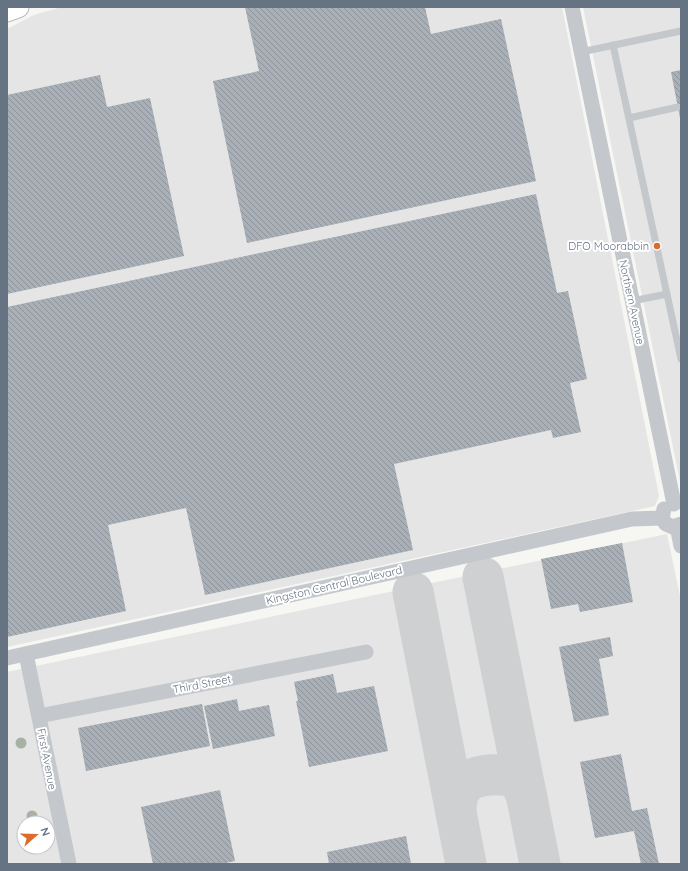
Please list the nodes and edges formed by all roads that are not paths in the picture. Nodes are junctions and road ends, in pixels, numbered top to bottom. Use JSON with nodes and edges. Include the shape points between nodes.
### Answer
{"nodes":[{"id":1,"x":18,"y":7,"type":"edge"},
{"id":2,"x":572,"y":7,"type":"edge"},
{"id":3,"x":7,"y":11,"type":"edge"},
{"id":4,"x":681,"y":31,"type":"edge"},
{"id":5,"x":613,"y":45,"type":"junction"},
{"id":6,"x":581,"y":52,"type":"junction"},
{"id":7,"x":678,"y":108,"type":"dead end"},
{"id":8,"x":629,"y":118,"type":"junction"},
{"id":9,"x":667,"y":294,"type":"junction"},
{"id":10,"x":632,"y":302,"type":"junction"},
{"id":11,"x":681,"y":359,"type":"edge"},
{"id":12,"x":677,"y":505,"type":"edge"},
{"id":13,"x":662,"y":518,"type":"junction"},
{"id":14,"x":679,"y":525,"type":"edge"},
{"id":15,"x":681,"y":546,"type":"edge"},
{"id":16,"x":366,"y":652,"type":"dead end"},
{"id":17,"x":26,"y":654,"type":"junction"},
{"id":18,"x":7,"y":658,"type":"edge"},
{"id":19,"x":39,"y":716,"type":"junction"},
{"id":20,"x":68,"y":864,"type":"edge"}],
"edges":[{"from":1,"to":3,"type":"main road"},
{"from":2,"to":6,"type":"street","name":"Northern Avenue"},
{"from":4,"to":5,"type":"lane"},
{"from":5,"to":6,"type":"lane"},
{"from":5,"to":8,"type":"lane"},
{"from":6,"to":10,"type":"street","name":"Northern Avenue"},
{"from":7,"to":8,"type":"lane"},
{"from":8,"to":9,"type":"lane"},
{"from":9,"to":10,"type":"lane"},
{"from":9,"to":11,"type":"lane"},
{"from":10,"to":12,"type":"street","name":"Northern Avenue"},
{"from":12,"to":13,"type":"street","via":[[664,508]]},
{"from":13,"to":14,"type":"street","via":[[669,526]]},
{"from":13,"to":17,"type":"street","name":"Kingston Central Boulevard","via":[[632,519]]},
{"from":14,"to":15,"type":"street"},
{"from":16,"to":19,"type":"street","name":"Third Street"},
{"from":17,"to":18,"type":"street","name":"Kingston Central Boulevard"},
{"from":17,"to":19,"type":"street","name":"First Avenue"},
{"from":19,"to":20,"type":"street","name":"First Avenue"}]}
